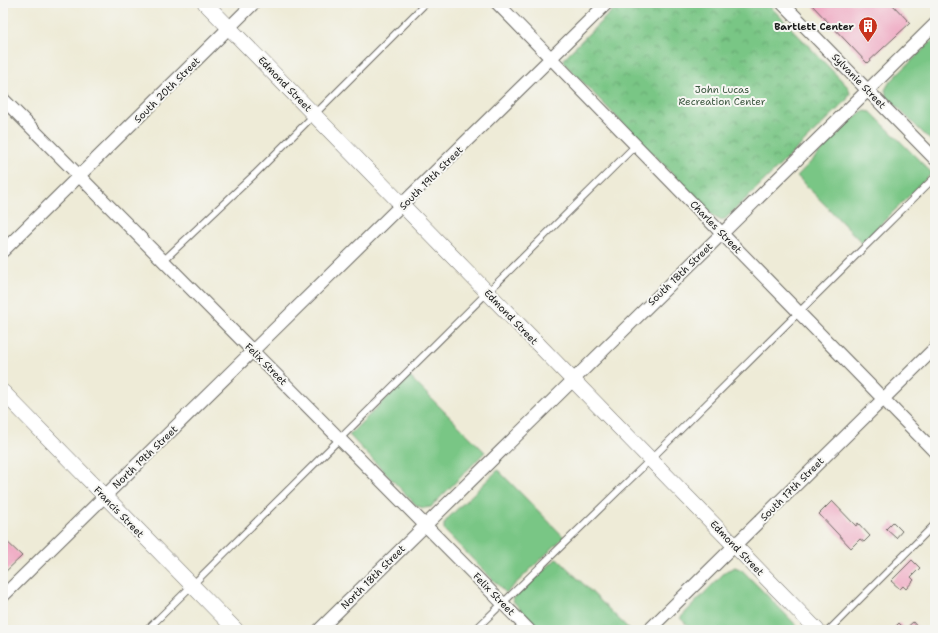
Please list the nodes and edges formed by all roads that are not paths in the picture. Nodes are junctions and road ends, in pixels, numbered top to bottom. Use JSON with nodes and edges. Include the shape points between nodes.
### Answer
{"nodes":[{"id":1,"x":205,"y":3,"type":"edge"},
{"id":2,"x":254,"y":3,"type":"edge"},
{"id":3,"x":426,"y":3,"type":"edge"},
{"id":4,"x":497,"y":3,"type":"edge"},
{"id":5,"x":607,"y":3,"type":"edge"},
{"id":6,"x":782,"y":3,"type":"edge"},
{"id":7,"x":935,"y":24,"type":"edge"},
{"id":8,"x":229,"y":28,"type":"junction"},
{"id":9,"x":551,"y":59,"type":"junction"},
{"id":10,"x":868,"y":90,"type":"junction"},
{"id":11,"x":3,"y":99,"type":"edge"},
{"id":12,"x":314,"y":115,"type":"junction"},
{"id":13,"x":636,"y":145,"type":"junction"},
{"id":14,"x":935,"y":159,"type":"edge"},
{"id":15,"x":80,"y":176,"type":"junction"},
{"id":16,"x":935,"y":177,"type":"edge"},
{"id":17,"x":403,"y":205,"type":"junction"},
{"id":18,"x":722,"y":233,"type":"junction"},
{"id":19,"x":3,"y":251,"type":"edge"},
{"id":20,"x":162,"y":261,"type":"junction"},
{"id":21,"x":487,"y":292,"type":"junction"},
{"id":22,"x":799,"y":313,"type":"junction"},
{"id":23,"x":935,"y":348,"type":"edge"},
{"id":24,"x":253,"y":352,"type":"junction"},
{"id":25,"x":572,"y":380,"type":"junction"},
{"id":26,"x":3,"y":392,"type":"edge"},
{"id":27,"x":883,"y":399,"type":"junction"},
{"id":28,"x":340,"y":438,"type":"junction"},
{"id":29,"x":935,"y":452,"type":"edge"},
{"id":30,"x":650,"y":460,"type":"junction"},
{"id":31,"x":104,"y":496,"type":"junction"},
{"id":32,"x":935,"y":524,"type":"edge"},
{"id":33,"x":426,"y":525,"type":"junction"},
{"id":34,"x":734,"y":546,"type":"junction"},
{"id":35,"x":192,"y":586,"type":"junction"},
{"id":36,"x":3,"y":596,"type":"edge"},
{"id":37,"x":502,"y":603,"type":"junction"},
{"id":38,"x":147,"y":630,"type":"edge"},
{"id":39,"x":236,"y":630,"type":"edge"},
{"id":40,"x":320,"y":630,"type":"edge"},
{"id":41,"x":475,"y":630,"type":"edge"},
{"id":42,"x":529,"y":630,"type":"edge"},
{"id":43,"x":649,"y":630,"type":"edge"},
{"id":44,"x":817,"y":630,"type":"edge"},
{"id":45,"x":829,"y":630,"type":"edge"}],
"edges":[{"from":1,"to":8,"type":"street","name":"Edmond Street"},
{"from":2,"to":8,"type":"street","name":"South 20th Street"},
{"from":3,"to":12,"type":"lane"},
{"from":4,"to":9,"type":"street","name":"Charles Street"},
{"from":5,"to":9,"type":"street","name":"South 19th Street"},
{"from":6,"to":10,"type":"street","name":"Sylvanie Street"},
{"from":7,"to":10,"type":"street","name":"South 18th Street"},
{"from":8,"to":12,"type":"street","name":"Edmond Street"},
{"from":8,"to":15,"type":"street","name":"South 20th Street"},
{"from":9,"to":13,"type":"street","name":"Charles Street"},
{"from":9,"to":17,"type":"street","name":"South 19th Street"},
{"from":10,"to":14,"type":"street","name":"Sylvanie Street"},
{"from":10,"to":18,"type":"street","name":"South 18th Street"},
{"from":11,"to":15,"type":"street","name":"Felix Street"},
{"from":12,"to":17,"type":"street","name":"Edmond Street"},
{"from":12,"to":20,"type":"lane"},
{"from":13,"to":18,"type":"street","name":"Charles Street"},
{"from":13,"to":21,"type":"lane"},
{"from":15,"to":19,"type":"street","name":"South 20th Street"},
{"from":15,"to":20,"type":"street","name":"Felix Street"},
{"from":16,"to":22,"type":"lane"},
{"from":17,"to":21,"type":"street","name":"Edmond Street"},
{"from":17,"to":24,"type":"street","name":"South 19th Street"},
{"from":18,"to":22,"type":"street","name":"Charles Street"},
{"from":18,"to":25,"type":"street","name":"South 18th Street"},
{"from":20,"to":24,"type":"street","name":"Felix Street"},
{"from":21,"to":25,"type":"street","name":"Edmond Street"},
{"from":21,"to":28,"type":"lane"},
{"from":22,"to":27,"type":"street","name":"Charles Street"},
{"from":22,"to":30,"type":"lane"},
{"from":23,"to":27,"type":"street","name":"South 17th Street"},
{"from":24,"to":28,"type":"street","name":"Felix Street"},
{"from":24,"to":31,"type":"street","name":"North 19th Street"},
{"from":25,"to":30,"type":"street","name":"Edmond Street"},
{"from":25,"to":33,"type":"street","name":"South 18th Street"},
{"from":26,"to":31,"type":"street","name":"Francis Street"},
{"from":27,"to":29,"type":"street","name":"Charles Street"},
{"from":27,"to":34,"type":"street","name":"South 17th Street"},
{"from":28,"to":33,"type":"street","name":"Felix Street"},
{"from":28,"to":35,"type":"lane"},
{"from":30,"to":34,"type":"street","name":"Edmond Street"},
{"from":30,"to":37,"type":"lane"},
{"from":31,"to":35,"type":"street","name":"Francis Street"},
{"from":31,"to":36,"type":"street","name":"North 19th Street"},
{"from":32,"to":45,"type":"lane"},
{"from":33,"to":37,"type":"street","name":"Felix Street"},
{"from":33,"to":40,"type":"street","name":"North 18th Street"},
{"from":34,"to":43,"type":"street","name":"South 17th Street"},
{"from":34,"to":44,"type":"street","name":"Edmond Street"},
{"from":35,"to":38,"type":"lane"},
{"from":35,"to":39,"type":"street","name":"Francis Street"},
{"from":37,"to":41,"type":"lane"},
{"from":37,"to":42,"type":"street","name":"Felix Street"}]}
